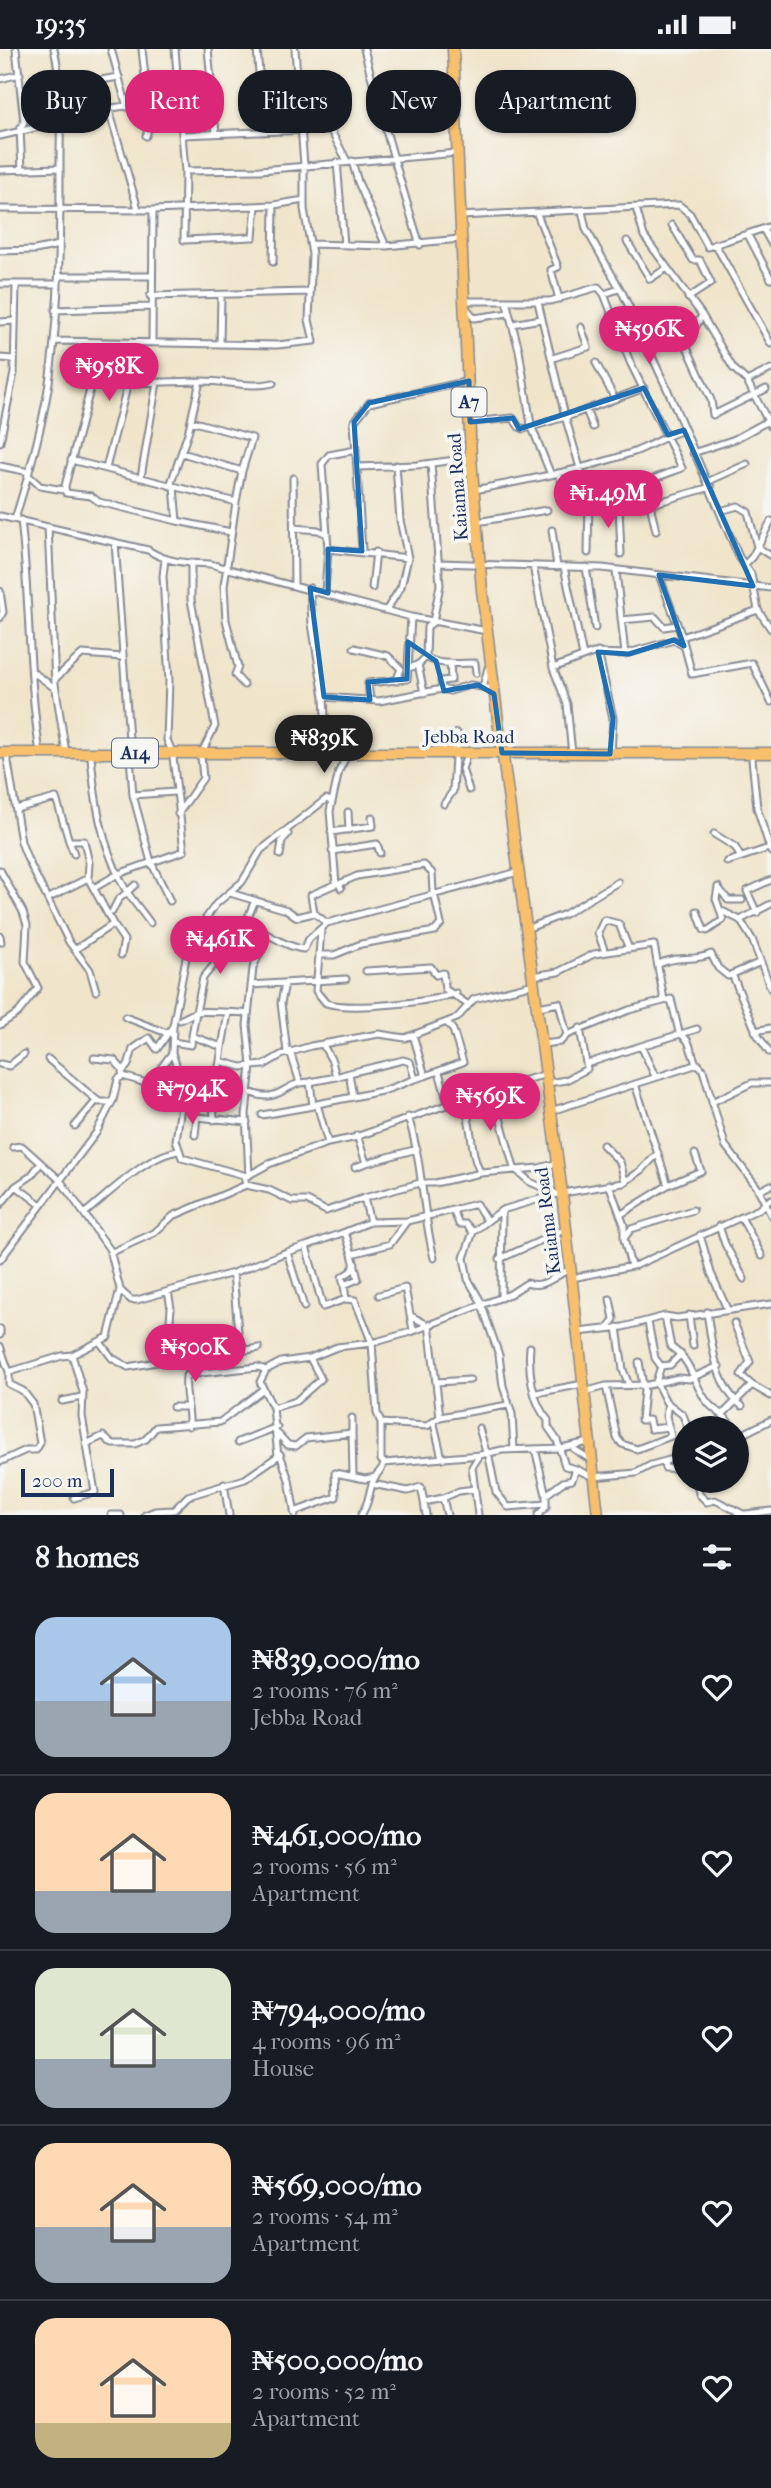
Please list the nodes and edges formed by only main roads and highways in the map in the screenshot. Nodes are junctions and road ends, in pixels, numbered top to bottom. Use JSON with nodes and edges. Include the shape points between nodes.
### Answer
{"nodes":[{"id":1,"x":453,"y":49,"type":"edge"},
{"id":2,"x":771,"y":753,"type":"edge"},
{"id":3,"x":2,"y":755,"type":"edge"},
{"id":4,"x":130,"y":755,"type":"junction"},
{"id":5,"x":201,"y":755,"type":"junction"},
{"id":6,"x":502,"y":755,"type":"junction"},
{"id":7,"x":459,"y":756,"type":"junction"},
{"id":8,"x":771,"y":759,"type":"edge"},
{"id":9,"x":598,"y":1515,"type":"edge"}],
"edges":[{"from":1,"to":6,"type":"highway","name":"Kaiama Road","number":"A7","via":[[471,458],[491,662],[488,688]]},
{"from":2,"to":6,"type":"highway","name":"Jebba Road","number":"A14"},
{"from":3,"to":4,"type":"highway","name":"Jebba Road","number":"A14"},
{"from":3,"to":4,"type":"highway","name":"Jebba Road","number":"A14"},
{"from":4,"to":5,"type":"highway","name":"Jebba Road","number":"A14"},
{"from":5,"to":7,"type":"highway","name":"Jebba Road","number":"A14"},
{"from":5,"to":7,"type":"highway","name":"Jebba Road","number":"A14"},
{"from":6,"to":7,"type":"highway","name":"Jebba Road","number":"A14"},
{"from":6,"to":8,"type":"highway","name":"Jebba Road","number":"A14"},
{"from":6,"to":9,"type":"highway","name":"Kaiama Road","number":"A7","via":[[543,1044]]}]}
